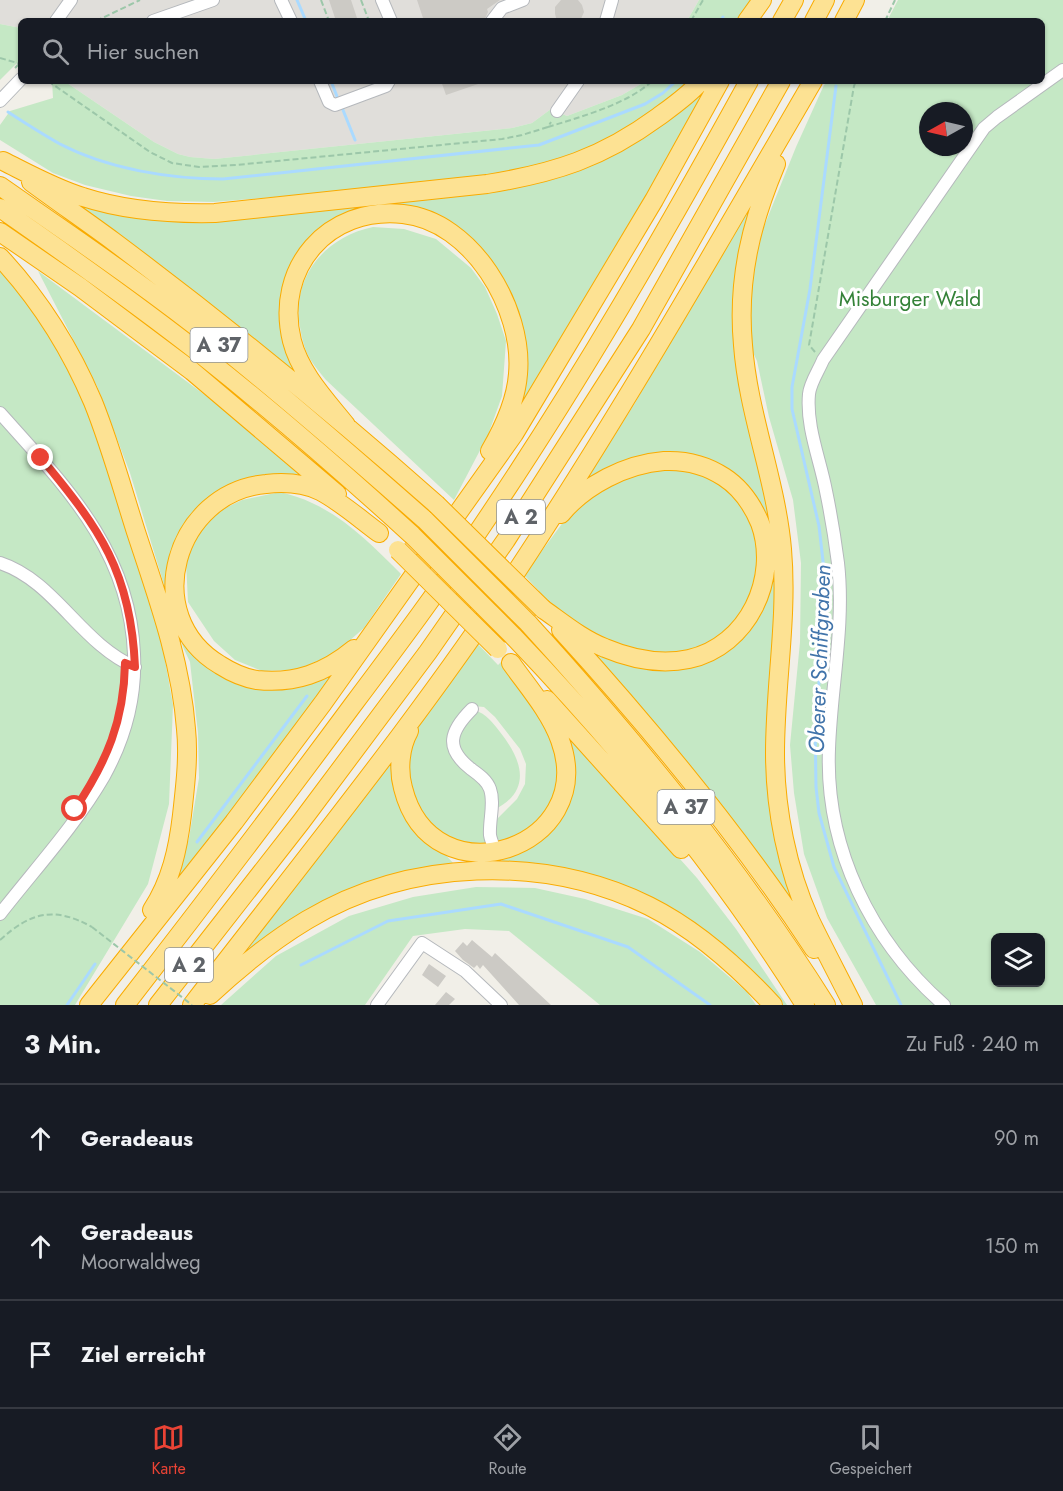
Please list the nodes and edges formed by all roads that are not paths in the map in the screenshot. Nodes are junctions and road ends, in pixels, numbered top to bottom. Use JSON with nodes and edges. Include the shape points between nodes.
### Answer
{"nodes":[{"id":1,"x":71,"y":0,"type":"edge"},
{"id":2,"x":213,"y":0,"type":"edge"},
{"id":3,"x":281,"y":0,"type":"edge"},
{"id":4,"x":382,"y":0,"type":"edge"},
{"id":5,"x":523,"y":0,"type":"edge"},
{"id":6,"x":612,"y":0,"type":"edge"},
{"id":7,"x":763,"y":0,"type":"edge"},
{"id":8,"x":794,"y":0,"type":"edge"},
{"id":9,"x":825,"y":0,"type":"edge"},
{"id":10,"x":855,"y":0,"type":"edge"},
{"id":11,"x":58,"y":18,"type":"edge"},
{"id":12,"x":162,"y":18,"type":"edge"},
{"id":13,"x":290,"y":18,"type":"edge"},
{"id":14,"x":390,"y":18,"type":"edge"},
{"id":15,"x":494,"y":18,"type":"edge"},
{"id":16,"x":607,"y":18,"type":"edge"},
{"id":17,"x":749,"y":18,"type":"edge"},
{"id":18,"x":754,"y":18,"type":"edge"},
{"id":19,"x":784,"y":18,"type":"edge"},
{"id":20,"x":816,"y":18,"type":"edge"},
{"id":21,"x":846,"y":18,"type":"edge"},
{"id":22,"x":1063,"y":70,"type":"edge"},
{"id":23,"x":18,"y":82,"type":"edge"},
{"id":24,"x":1045,"y":83,"type":"edge"},
{"id":25,"x":322,"y":84,"type":"edge"},
{"id":26,"x":388,"y":84,"type":"edge"},
{"id":27,"x":576,"y":84,"type":"edge"},
{"id":28,"x":698,"y":84,"type":"edge"},
{"id":29,"x":718,"y":84,"type":"edge"},
{"id":30,"x":747,"y":84,"type":"edge"},
{"id":31,"x":778,"y":84,"type":"edge"},
{"id":32,"x":811,"y":84,"type":"edge"},
{"id":33,"x":812,"y":84,"type":"edge"},
{"id":34,"x":1043,"y":84,"type":"edge"},
{"id":35,"x":0,"y":101,"type":"edge"},
{"id":36,"x":556,"y":111,"type":"road end"},
{"id":37,"x":1,"y":160,"type":"edge"},
{"id":38,"x":0,"y":186,"type":"edge"},
{"id":39,"x":0,"y":208,"type":"edge"},
{"id":40,"x":0,"y":232,"type":"edge"},
{"id":41,"x":0,"y":257,"type":"edge"},
{"id":42,"x":0,"y":413,"type":"edge"},
{"id":43,"x":346,"y":425,"type":"junction"},
{"id":44,"x":460,"y":508,"type":"junction"},
{"id":45,"x":379,"y":534,"type":"junction"},
{"id":46,"x":529,"y":553,"type":"junction"},
{"id":47,"x":0,"y":562,"type":"edge"},
{"id":48,"x":412,"y":575,"type":"junction"},
{"id":49,"x":543,"y":609,"type":"junction"},
{"id":50,"x":369,"y":637,"type":"junction"},
{"id":51,"x":511,"y":663,"type":"junction"},
{"id":52,"x":135,"y":667,"type":"junction"},
{"id":53,"x":430,"y":695,"type":"junction"},
{"id":54,"x":472,"y":709,"type":"dead end"},
{"id":55,"x":272,"y":814,"type":"junction"},
{"id":56,"x":496,"y":853,"type":"junction"},
{"id":57,"x":0,"y":914,"type":"edge"},
{"id":58,"x":748,"y":922,"type":"junction"},
{"id":59,"x":89,"y":1005,"type":"edge"},
{"id":60,"x":125,"y":1005,"type":"edge"},
{"id":61,"x":158,"y":1005,"type":"edge"},
{"id":62,"x":192,"y":1005,"type":"edge"},
{"id":63,"x":200,"y":1005,"type":"edge"},
{"id":64,"x":377,"y":1005,"type":"edge"},
{"id":65,"x":501,"y":1005,"type":"edge"},
{"id":66,"x":773,"y":1005,"type":"edge"},
{"id":67,"x":805,"y":1005,"type":"edge"},
{"id":68,"x":826,"y":1005,"type":"edge"},
{"id":69,"x":852,"y":1005,"type":"edge"},
{"id":70,"x":944,"y":1005,"type":"edge"}],
"edges":[{"from":1,"to":11,"type":"street"},
{"from":2,"to":12,"type":"street"},
{"from":3,"to":13,"type":"street"},
{"from":4,"to":14,"type":"street"},
{"from":5,"to":15,"type":"street","via":[[502,8]]},
{"from":6,"to":16,"type":"street"},
{"from":7,"to":17,"type":"highway"},
{"from":7,"to":18,"type":"highway"},
{"from":8,"to":19,"type":"highway"},
{"from":9,"to":20,"type":"highway"},
{"from":10,"to":21,"type":"highway"},
{"from":22,"to":24,"type":"street"},
{"from":23,"to":35,"type":"street"},
{"from":25,"to":26,"type":"street","via":[[329,102],[335,105]]},
{"from":27,"to":36,"type":"street"},
{"from":28,"to":37,"type":"highway","via":[[647,126],[597,155],[531,177],[487,184],[178,214],[143,211],[81,197]]},
{"from":29,"to":44,"type":"highway","via":[[514,435]]},
{"from":30,"to":55,"type":"highway","number":"A 2","via":[[677,212],[483,525]]},
{"from":31,"to":61,"type":"highway","number":"A 2","via":[[641,329],[506,540],[429,652],[302,822]]},
{"from":32,"to":46,"type":"highway","via":[[670,327]]},
{"from":33,"to":69,"type":"highway","via":[[762,197],[746,254],[741,300],[743,346],[775,498],[784,568],[784,630],[775,752],[781,821],[797,885]]},
{"from":34,"to":70,"type":"street","via":[[984,128],[823,360],[809,391],[810,420],[838,565],[839,640],[829,750],[831,799],[850,875],[869,915],[896,956]]},
{"from":37,"to":43,"type":"highway","via":[[121,247]]},
{"from":38,"to":68,"type":"highway","number":"A 37","bridge":true,"via":[[216,342],[425,520],[528,622],[676,794]]},
{"from":39,"to":58,"type":"highway","number":"A 37","bridge":true,"via":[[204,357],[328,459],[412,535],[602,733],[714,873]]},
{"from":40,"to":45,"type":"highway","via":[[192,371],[319,477]]},
{"from":41,"to":59,"type":"highway","via":[[40,305],[92,402],[168,630],[187,730],[184,798],[174,863],[162,894],[102,979]]},
{"from":42,"to":52,"type":"street","via":[[73,496],[110,555],[129,608]]},
{"from":43,"to":44,"type":"highway","via":[[317,389],[293,343],[288,317],[297,269],[322,237],[352,219],[405,214],[442,227],[479,259],[494,280],[508,310],[518,373],[502,430]]},
{"from":43,"to":49,"type":"highway","bridge":true,"via":[[436,504]]},
{"from":44,"to":48,"type":"highway"},
{"from":45,"to":50,"type":"highway","via":[[319,491],[289,484],[255,485],[219,500],[202,514],[181,547],[175,571],[175,593],[186,630],[213,661],[250,679],[277,682],[321,672]]},
{"from":45,"to":51,"type":"highway","bridge":true},
{"from":46,"to":49,"type":"highway","via":[[564,511],[587,491],[629,468],[675,460],[715,471],[732,483],[746,498],[764,534],[766,574],[754,609],[734,634],[706,653],[670,662],[626,656],[588,640]]},
{"from":46,"to":53,"type":"highway"},
{"from":47,"to":52,"type":"street","via":[[34,582],[97,644]]},
{"from":48,"to":50,"type":"highway"},
{"from":48,"to":55,"type":"highway"},
{"from":49,"to":69,"type":"highway","via":[[688,775],[764,875]]},
{"from":50,"to":59,"type":"highway","via":[[234,822]]},
{"from":51,"to":56,"type":"highway","via":[[561,741],[565,784],[550,820],[519,845]]},
{"from":51,"to":58,"type":"highway"},
{"from":52,"to":57,"type":"street","via":[[133,697],[120,742],[104,775],[78,816]]},
{"from":53,"to":56,"type":"highway","via":[[407,735],[401,756],[407,804],[415,819],[441,841],[475,854]]},
{"from":53,"to":62,"type":"highway"},
{"from":54,"to":56,"type":"street","via":[[455,729],[453,748],[490,789],[490,837]]},
{"from":55,"to":60,"type":"highway","number":"A 2"},
{"from":58,"to":67,"type":"highway","number":"A 37"},
{"from":63,"to":66,"type":"highway","via":[[254,956],[335,905],[398,882],[496,871],[568,878],[648,906],[716,949]]},
{"from":64,"to":65,"type":"street","via":[[422,943],[465,971]]}]}
